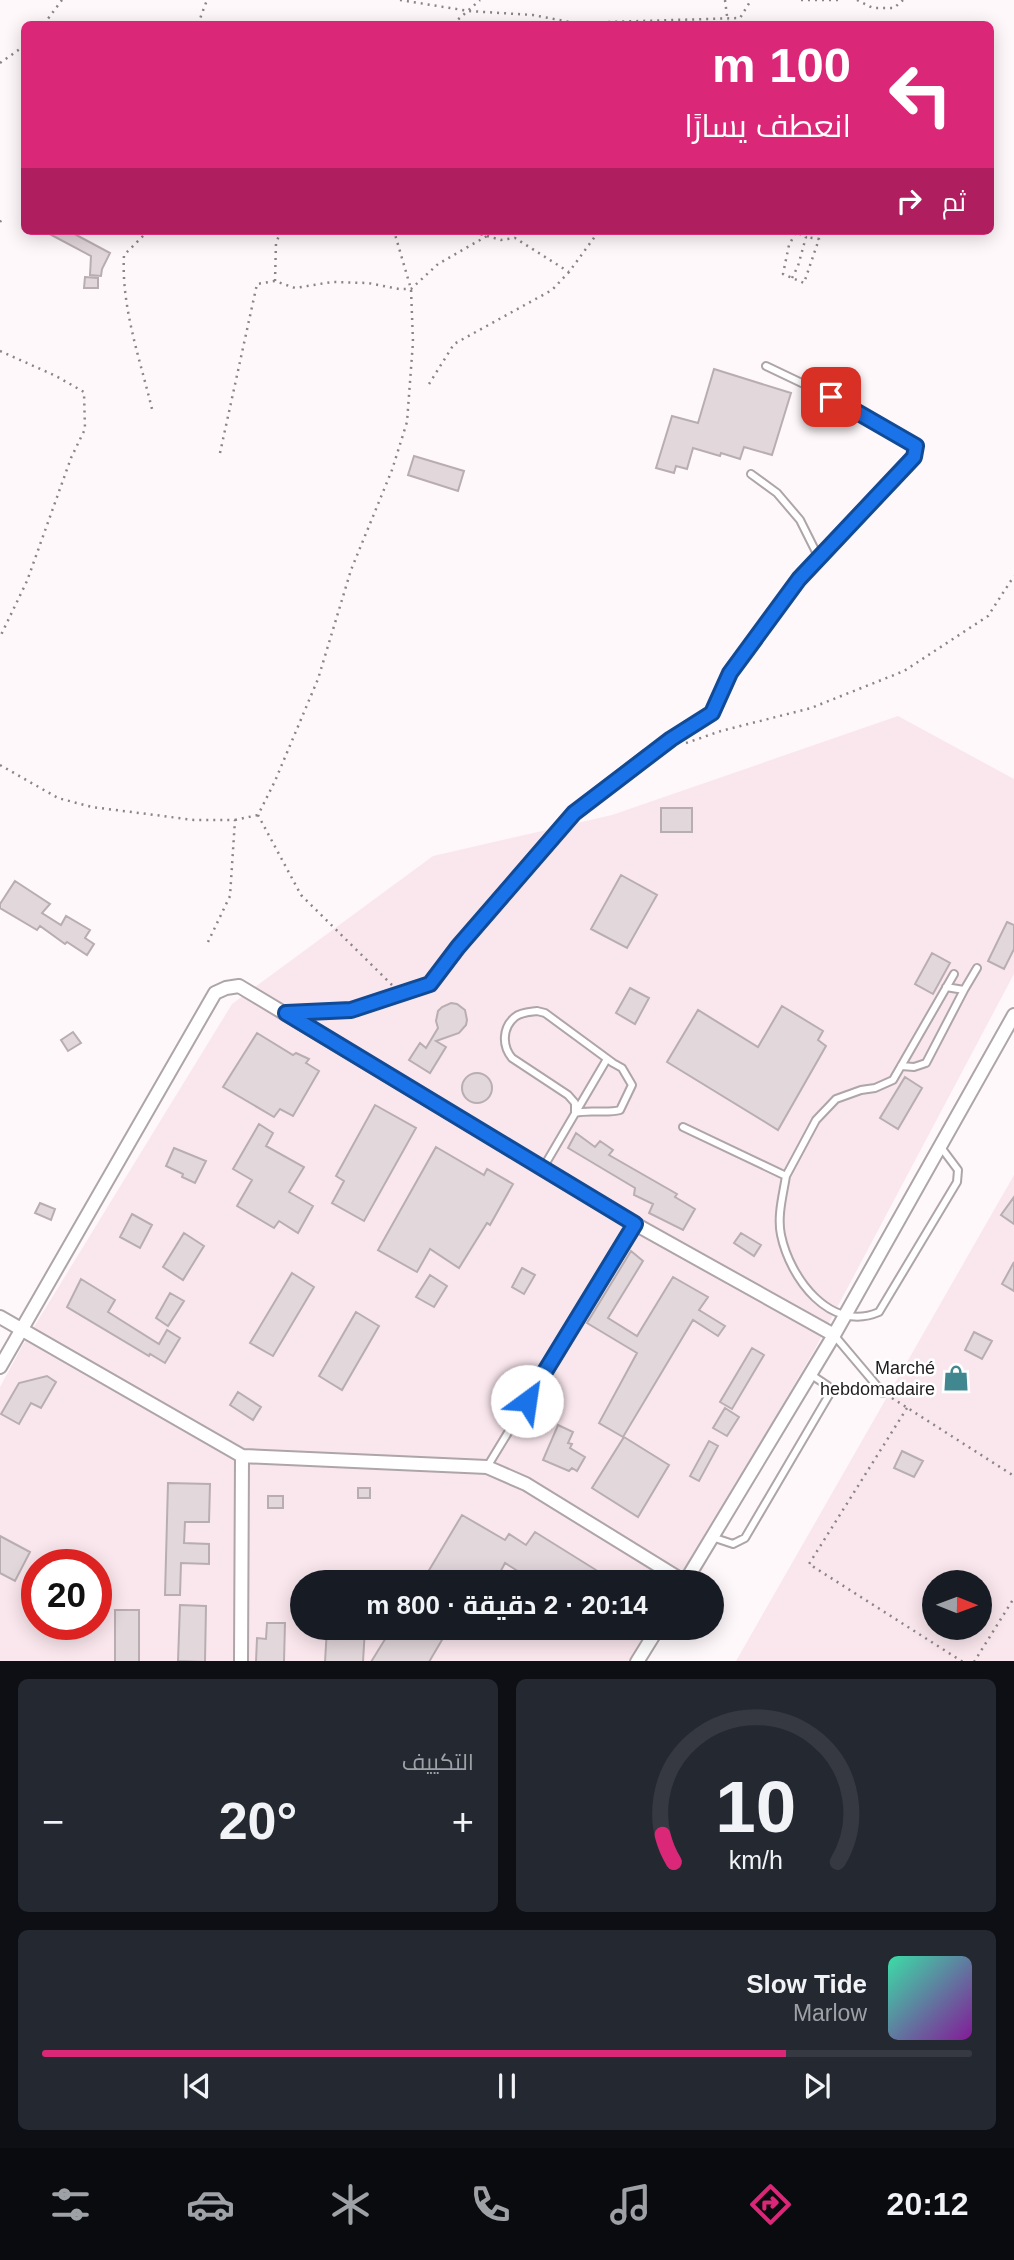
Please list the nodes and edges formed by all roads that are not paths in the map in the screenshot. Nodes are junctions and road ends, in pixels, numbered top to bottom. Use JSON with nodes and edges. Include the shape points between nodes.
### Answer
{"nodes":[{"id":1,"x":766,"y":366,"type":"dead end"},
{"id":2,"x":751,"y":474,"type":"dead end"},
{"id":3,"x":819,"y":558,"type":"junction"},
{"id":4,"x":648,"y":756,"type":"joint"},
{"id":5,"x":977,"y":968,"type":"dead end"},
{"id":6,"x":954,"y":974,"type":"dead end"},
{"id":7,"x":946,"y":987,"type":"junction"},
{"id":8,"x":964,"y":990,"type":"junction"},
{"id":9,"x":286,"y":1013,"type":"junction"},
{"id":10,"x":1014,"y":1015,"type":"edge"},
{"id":11,"x":607,"y":1059,"type":"junction"},
{"id":12,"x":901,"y":1066,"type":"junction"},
{"id":13,"x":575,"y":1113,"type":"junction"},
{"id":14,"x":683,"y":1127,"type":"dead end"},
{"id":15,"x":940,"y":1146,"type":"junction"},
{"id":16,"x":543,"y":1168,"type":"junction"},
{"id":17,"x":786,"y":1176,"type":"junction"},
{"id":18,"x":635,"y":1224,"type":"junction"},
{"id":19,"x":0,"y":1317,"type":"edge"},
{"id":20,"x":844,"y":1317,"type":"junction"},
{"id":21,"x":22,"y":1329,"type":"junction"},
{"id":22,"x":834,"y":1335,"type":"junction"},
{"id":23,"x":0,"y":1367,"type":"edge"},
{"id":24,"x":810,"y":1374,"type":"junction"},
{"id":25,"x":883,"y":1392,"type":"road end"},
{"id":26,"x":242,"y":1456,"type":"junction"},
{"id":27,"x":487,"y":1467,"type":"junction"},
{"id":28,"x":712,"y":1537,"type":"junction"},
{"id":29,"x":650,"y":1640,"type":"edge"},
{"id":30,"x":241,"y":1661,"type":"edge"},
{"id":31,"x":637,"y":1661,"type":"edge"}],
"edges":[{"from":1,"to":3,"type":"lane","via":[[916,446],[914,457]]},
{"from":2,"to":3,"type":"lane","via":[[777,493],[800,520]]},
{"from":3,"to":4,"type":"lane","via":[[730,673],[712,713]]},
{"from":4,"to":9,"type":"street","via":[[574,813],[430,984],[351,1010]]},
{"from":5,"to":8,"type":"lane"},
{"from":6,"to":7,"type":"lane"},
{"from":7,"to":8,"type":"lane"},
{"from":7,"to":12,"type":"lane"},
{"from":8,"to":12,"type":"lane","via":[[926,1063]]},
{"from":9,"to":16,"type":"street"},
{"from":9,"to":21,"type":"street","via":[[240,986],[215,993]]},
{"from":10,"to":15,"type":"street"},
{"from":11,"to":13,"type":"lane"},
{"from":11,"to":13,"type":"lane","via":[[622,1068],[632,1085],[626,1100],[620,1110],[609,1113]]},
{"from":11,"to":13,"type":"lane","via":[[545,1013],[517,1015],[507,1027],[507,1052],[568,1094]]},
{"from":12,"to":17,"type":"lane","via":[[893,1080],[836,1099],[816,1120]]},
{"from":13,"to":16,"type":"lane"},
{"from":14,"to":17,"type":"lane"},
{"from":15,"to":20,"type":"street"},
{"from":15,"to":20,"type":"lane","via":[[958,1170],[957,1182],[879,1312],[869,1317]]},
{"from":16,"to":18,"type":"street"},
{"from":17,"to":20,"type":"lane","via":[[780,1223],[786,1255],[805,1289]]},
{"from":18,"to":22,"type":"street"},
{"from":18,"to":27,"type":"lane"},
{"from":19,"to":21,"type":"street"},
{"from":20,"to":22,"type":"street"},
{"from":21,"to":23,"type":"street"},
{"from":21,"to":26,"type":"street"},
{"from":22,"to":24,"type":"street"},
{"from":22,"to":25,"type":"lane"},
{"from":24,"to":28,"type":"street"},
{"from":24,"to":28,"type":"lane","via":[[828,1386],[829,1395],[746,1538],[733,1544]]},
{"from":26,"to":27,"type":"street"},
{"from":26,"to":30,"type":"street"},
{"from":27,"to":28,"type":"street","via":[[526,1484],[685,1582]]},
{"from":29,"to":31,"type":"street"}]}
